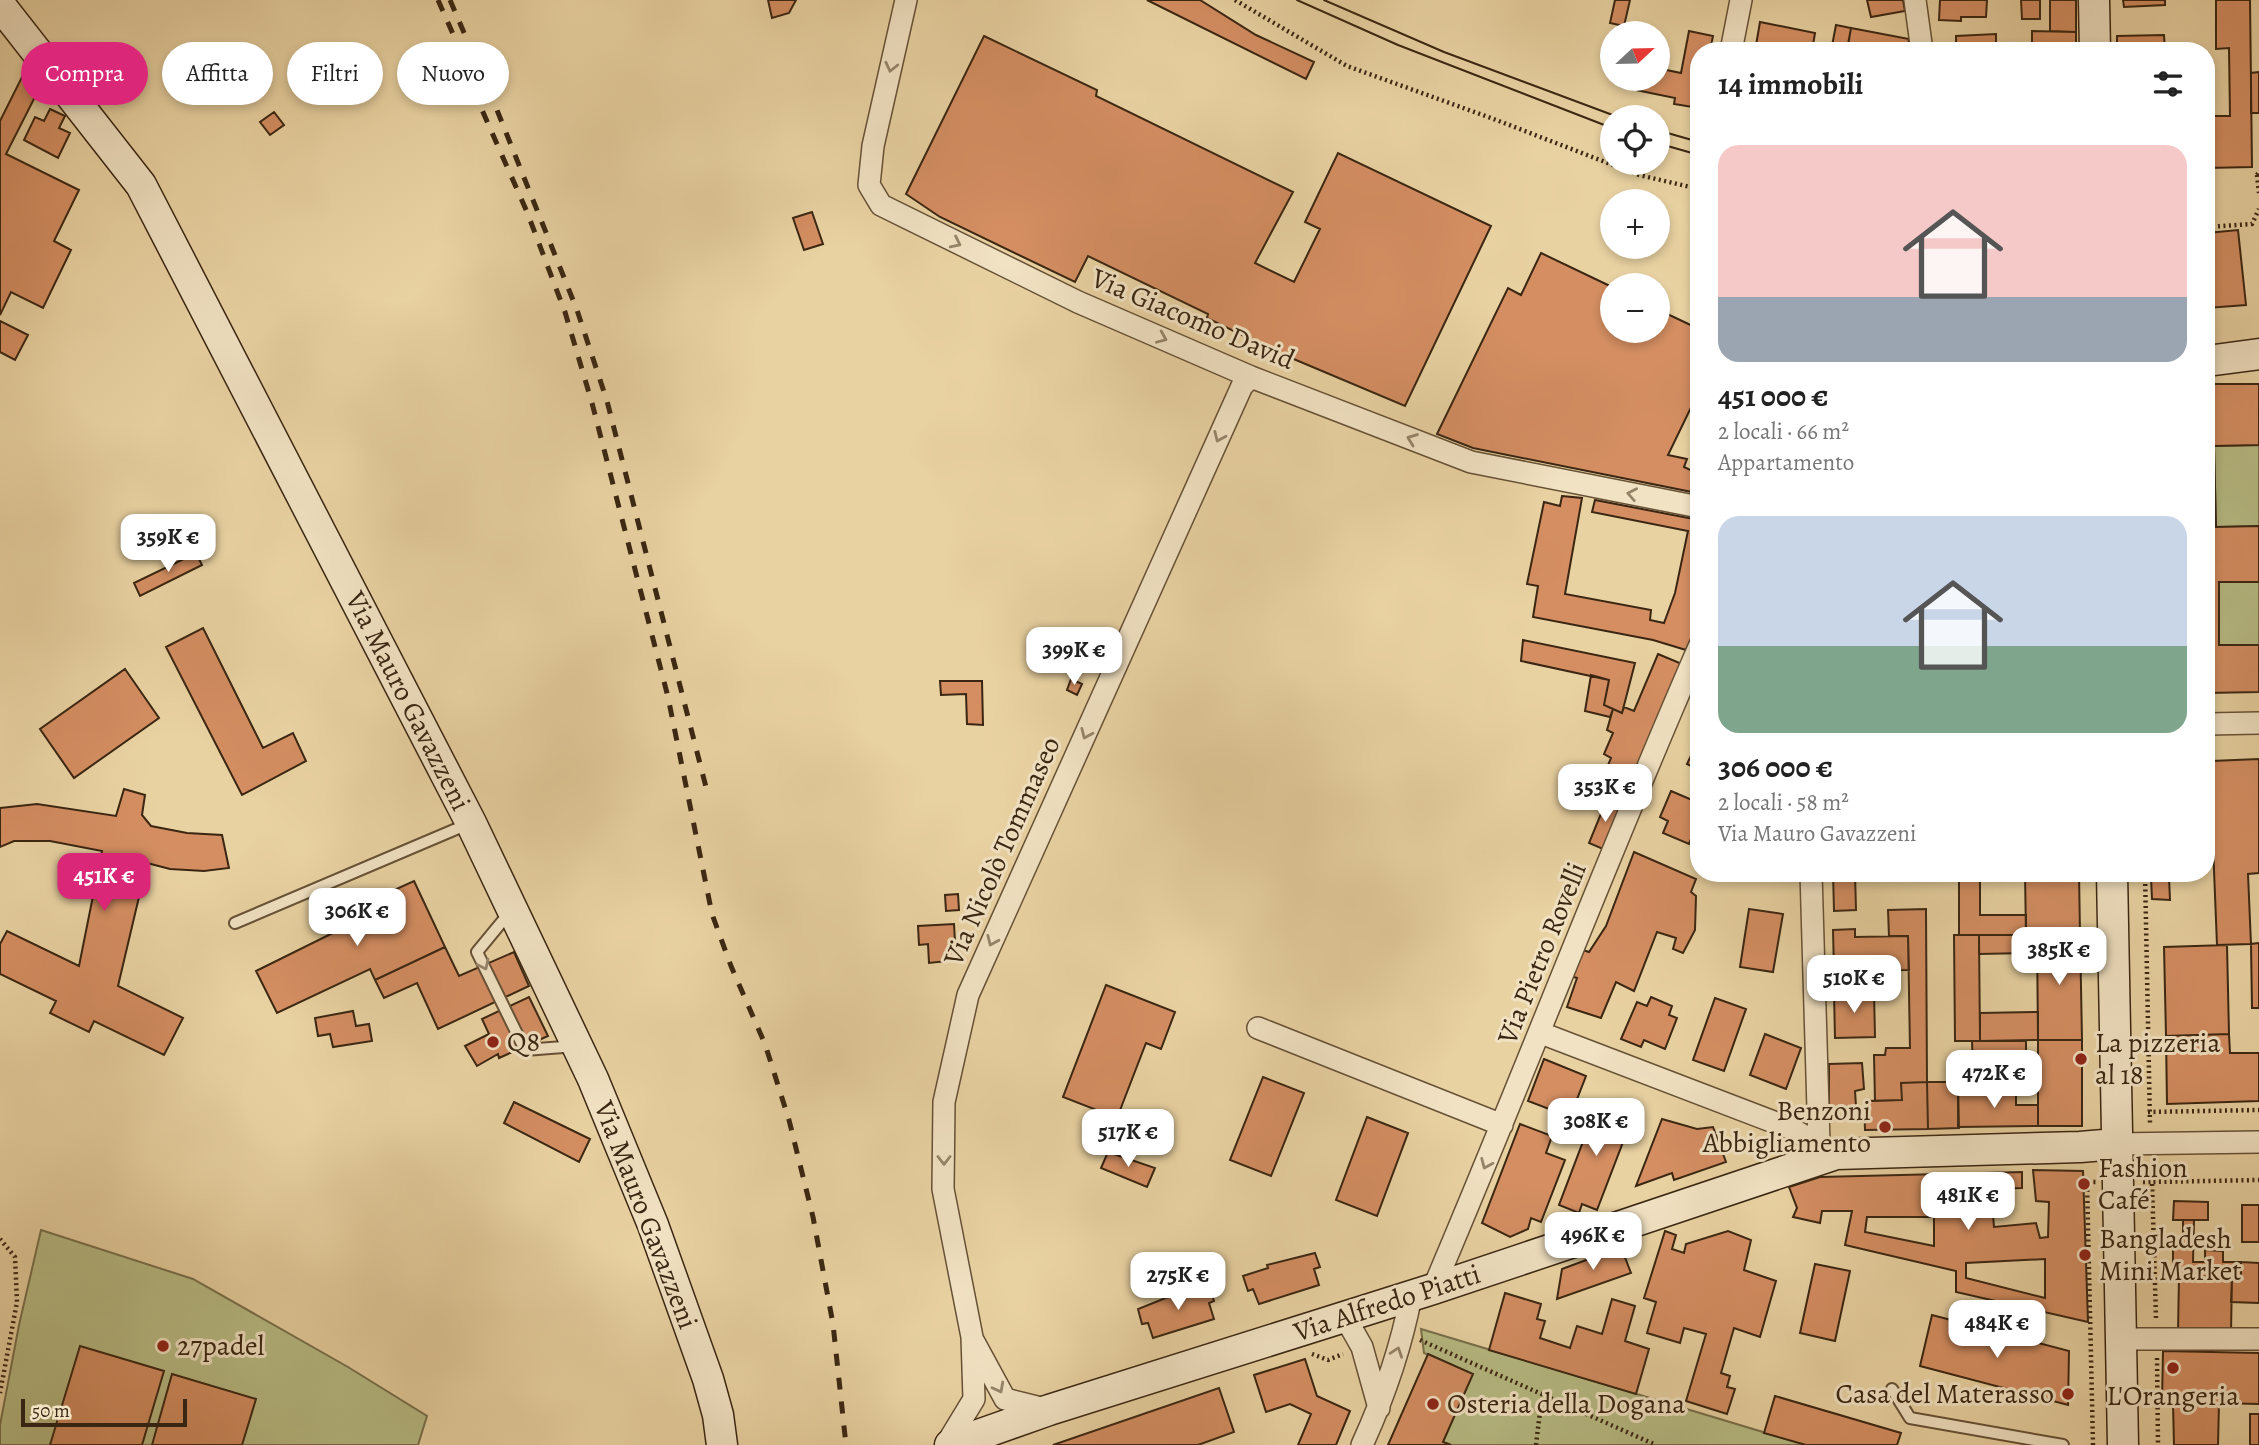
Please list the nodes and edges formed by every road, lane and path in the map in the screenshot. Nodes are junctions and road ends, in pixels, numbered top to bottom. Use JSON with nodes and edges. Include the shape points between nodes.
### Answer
{"nodes":[{"id":1,"x":906,"y":0,"type":"edge"},
{"id":2,"x":1235,"y":0,"type":"edge"},
{"id":3,"x":1741,"y":0,"type":"edge"},
{"id":4,"x":1915,"y":0,"type":"edge"},
{"id":5,"x":2094,"y":0,"type":"edge"},
{"id":6,"x":0,"y":5,"type":"edge"},
{"id":7,"x":1733,"y":42,"type":"edge"},
{"id":8,"x":1921,"y":42,"type":"edge"},
{"id":9,"x":2095,"y":42,"type":"edge"},
{"id":10,"x":2258,"y":174,"type":"edge"},
{"id":11,"x":1690,"y":186,"type":"edge"},
{"id":12,"x":2259,"y":193,"type":"edge"},
{"id":13,"x":2259,"y":209,"type":"edge"},
{"id":14,"x":2215,"y":226,"type":"edge"},
{"id":15,"x":2259,"y":355,"type":"edge"},
{"id":16,"x":2215,"y":360,"type":"edge"},
{"id":17,"x":1251,"y":377,"type":"junction"},
{"id":18,"x":1690,"y":505,"type":"edge"},
{"id":19,"x":1690,"y":668,"type":"edge"},
{"id":20,"x":2259,"y":723,"type":"edge"},
{"id":21,"x":2215,"y":724,"type":"edge"},
{"id":22,"x":471,"y":823,"type":"junction"},
{"id":23,"x":1812,"y":882,"type":"edge"},
{"id":24,"x":2112,"y":882,"type":"edge"},
{"id":25,"x":511,"y":910,"type":"junction"},
{"id":26,"x":235,"y":923,"type":"dead end"},
{"id":27,"x":1258,"y":1028,"type":"dead end"},
{"id":28,"x":1541,"y":1033,"type":"junction"},
{"id":29,"x":577,"y":1046,"type":"junction"},
{"id":30,"x":2259,"y":1110,"type":"edge"},
{"id":31,"x":2116,"y":1112,"type":"junction"},
{"id":32,"x":1502,"y":1125,"type":"junction"},
{"id":33,"x":2259,"y":1142,"type":"edge"},
{"id":34,"x":2116,"y":1144,"type":"junction"},
{"id":35,"x":1828,"y":1149,"type":"junction"},
{"id":36,"x":2259,"y":1180,"type":"edge"},
{"id":37,"x":2087,"y":1182,"type":"dead end"},
{"id":38,"x":0,"y":1239,"type":"edge"},
{"id":39,"x":1422,"y":1293,"type":"junction"},
{"id":40,"x":1345,"y":1317,"type":"junction"},
{"id":41,"x":1404,"y":1332,"type":"junction"},
{"id":42,"x":972,"y":1337,"type":"junction"},
{"id":43,"x":2121,"y":1339,"type":"junction"},
{"id":44,"x":2157,"y":1339,"type":"junction"},
{"id":45,"x":2259,"y":1339,"type":"edge"},
{"id":46,"x":1892,"y":1389,"type":"dead end"},
{"id":47,"x":0,"y":1393,"type":"edge"},
{"id":48,"x":1542,"y":1395,"type":"junction"},
{"id":49,"x":1379,"y":1408,"type":"junction"},
{"id":50,"x":1049,"y":1410,"type":"junction"},
{"id":51,"x":722,"y":1445,"type":"edge"},
{"id":52,"x":948,"y":1445,"type":"edge"},
{"id":53,"x":1362,"y":1445,"type":"edge"},
{"id":54,"x":1536,"y":1445,"type":"edge"},
{"id":55,"x":1656,"y":1445,"type":"edge"},
{"id":56,"x":2063,"y":1445,"type":"edge"},
{"id":57,"x":2092,"y":1445,"type":"edge"},
{"id":58,"x":2123,"y":1445,"type":"edge"},
{"id":59,"x":2158,"y":1445,"type":"edge"}],
"edges":[{"from":1,"to":17,"type":"street","name":"Via Giacomo David","one_way":true,"via":[[873,146],[869,185],[881,205],[1079,302]]},
{"from":2,"to":11,"type":"path","via":[[1347,66],[1639,175]]},
{"from":3,"to":7,"type":"street"},
{"from":4,"to":8,"type":"street"},
{"from":5,"to":9,"type":"street"},
{"from":6,"to":22,"type":"street","name":"Via Mauro Gavazzeni","via":[[141,185]]},
{"from":10,"to":12,"type":"path","bridge":true},
{"from":13,"to":14,"type":"path","via":[[2252,224]]},
{"from":15,"to":16,"type":"street"},
{"from":18,"to":17,"type":"street","name":"Via Giacomo David","one_way":true,"via":[[1471,461]]},
{"from":17,"to":42,"type":"street","name":"Via Nicolò Tommaseo","one_way":true,"via":[[1242,386],[968,995],[944,1102],[943,1189]]},
{"from":19,"to":28,"type":"street","name":"Via Pietro Rovelli"},
{"from":20,"to":21,"type":"street"},
{"from":22,"to":25,"type":"street","name":"Via Mauro Gavazzeni"},
{"from":22,"to":26,"type":"lane"},
{"from":23,"to":35,"type":"street"},
{"from":24,"to":31,"type":"street"},
{"from":25,"to":29,"type":"street","name":"Via Mauro Gavazzeni"},
{"from":25,"to":29,"type":"lane","one_way":true,"via":[[477,952],[525,1050]]},
{"from":27,"to":32,"type":"street"},
{"from":28,"to":32,"type":"street","name":"Via Pietro Rovelli"},
{"from":28,"to":35,"type":"street","via":[[1792,1129]]},
{"from":29,"to":51,"type":"street","name":"Via Mauro Gavazzeni","via":[[653,1225],[708,1379]]},
{"from":30,"to":31,"type":"path"},
{"from":31,"to":34,"type":"street"},
{"from":32,"to":39,"type":"street","name":"Via Pietro Rovelli","one_way":true},
{"from":33,"to":34,"type":"street"},
{"from":34,"to":35,"type":"street","name":"Via Alfredo Piatti"},
{"from":34,"to":43,"type":"street"},
{"from":35,"to":39,"type":"street","name":"Via Alfredo Piatti"},
{"from":36,"to":44,"type":"path","via":[[2152,1182]]},
{"from":37,"to":57,"type":"path"},
{"from":38,"to":47,"type":"path","via":[[15,1257],[17,1302]]},
{"from":39,"to":40,"type":"street","name":"Via Alfredo Piatti"},
{"from":39,"to":41,"type":"street","name":"Via Pietro Rovelli"},
{"from":40,"to":49,"type":"street","via":[[1362,1348]]},
{"from":40,"to":50,"type":"street","name":"Via Alfredo Piatti"},
{"from":41,"to":48,"type":"path"},
{"from":49,"to":41,"type":"street","name":"Via Pietro Rovelli","one_way":true},
{"from":42,"to":50,"type":"street","name":"Via Nicolò Tommaseo","one_way":true,"via":[[1005,1399]]},
{"from":42,"to":52,"type":"street","name":"Via Nicolò Tommaseo","via":[[974,1399]]},
{"from":43,"to":44,"type":"street"},
{"from":43,"to":58,"type":"street"},
{"from":44,"to":45,"type":"street"},
{"from":44,"to":59,"type":"path"},
{"from":46,"to":56,"type":"lane","via":[[1910,1418]]},
{"from":48,"to":54,"type":"path"},
{"from":48,"to":55,"type":"path"},
{"from":49,"to":53,"type":"street","name":"Via Pietro Rovelli"},
{"from":50,"to":52,"type":"street","name":"Via Alfredo Piatti"}]}
